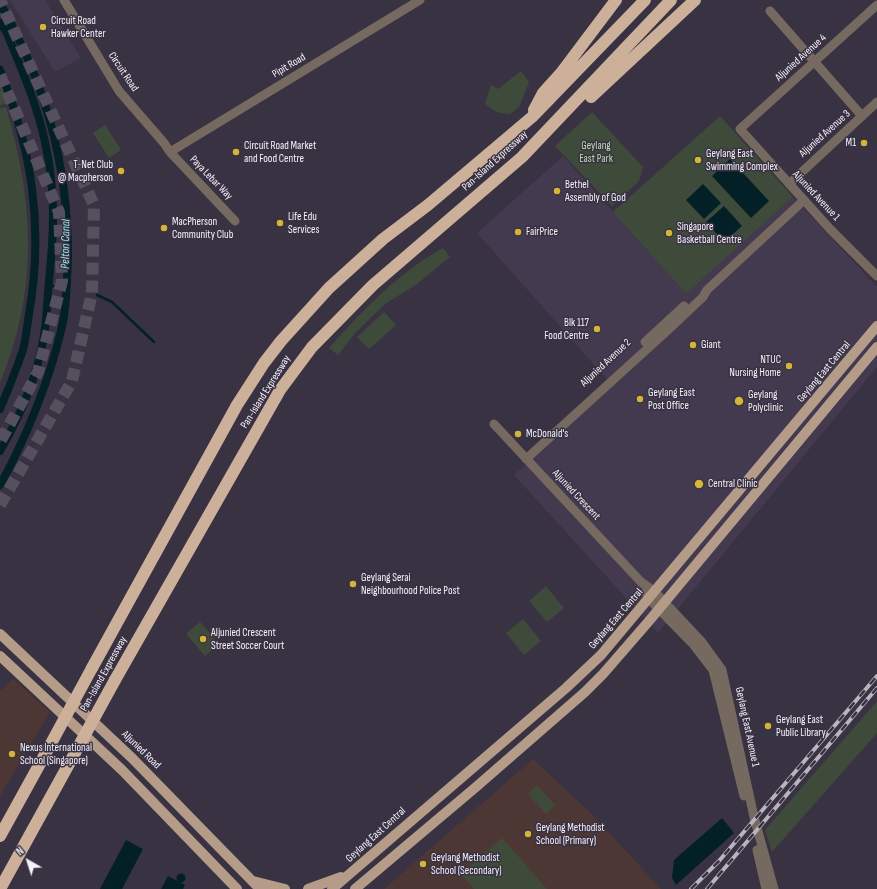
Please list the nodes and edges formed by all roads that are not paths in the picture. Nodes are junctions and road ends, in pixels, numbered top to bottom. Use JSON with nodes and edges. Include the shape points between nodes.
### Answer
{"nodes":[{"id":1,"x":64,"y":0,"type":"edge"},
{"id":2,"x":420,"y":0,"type":"edge"},
{"id":3,"x":616,"y":0,"type":"edge"},
{"id":4,"x":645,"y":0,"type":"edge"},
{"id":5,"x":670,"y":0,"type":"edge"},
{"id":6,"x":695,"y":0,"type":"edge"},
{"id":7,"x":877,"y":5,"type":"edge"},
{"id":8,"x":770,"y":11,"type":"dead end"},
{"id":9,"x":814,"y":62,"type":"junction"},
{"id":10,"x":877,"y":102,"type":"edge"},
{"id":11,"x":862,"y":116,"type":"junction"},
{"id":12,"x":532,"y":117,"type":"junction"},
{"id":13,"x":740,"y":129,"type":"joint"},
{"id":14,"x":170,"y":152,"type":"junction"},
{"id":15,"x":522,"y":157,"type":"junction"},
{"id":16,"x":788,"y":184,"type":"junction"},
{"id":17,"x":804,"y":200,"type":"junction"},
{"id":18,"x":235,"y":221,"type":"dead end"},
{"id":19,"x":877,"y":276,"type":"edge"},
{"id":20,"x":877,"y":326,"type":"edge"},
{"id":21,"x":877,"y":347,"type":"edge"},
{"id":22,"x":494,"y":424,"type":"dead end"},
{"id":23,"x":524,"y":457,"type":"junction"},
{"id":24,"x":652,"y":596,"type":"junction"},
{"id":25,"x":661,"y":606,"type":"junction"},
{"id":26,"x":0,"y":634,"type":"edge"},
{"id":27,"x":0,"y":656,"type":"edge"},
{"id":28,"x":0,"y":836,"type":"edge"},
{"id":29,"x":353,"y":872,"type":"junction"},
{"id":30,"x":253,"y":881,"type":"junction"},
{"id":31,"x":0,"y":889,"type":"edge"},
{"id":32,"x":237,"y":889,"type":"edge"},
{"id":33,"x":260,"y":889,"type":"edge"},
{"id":34,"x":285,"y":889,"type":"edge"},
{"id":35,"x":308,"y":889,"type":"edge"},
{"id":36,"x":332,"y":889,"type":"edge"},
{"id":37,"x":355,"y":889,"type":"edge"},
{"id":38,"x":766,"y":889,"type":"edge"},
{"id":39,"x":774,"y":889,"type":"edge"}],
"edges":[{"from":1,"to":14,"type":"street","name":"Circuit Road","via":[[119,91]]},
{"from":2,"to":14,"type":"street","name":"Pipit Road"},
{"from":3,"to":12,"type":"highway","via":[[543,93]]},
{"from":4,"to":12,"type":"highway","name":"Pan-Island Expressway"},
{"from":5,"to":15,"type":"highway","name":"Pan-Island Expressway"},
{"from":6,"to":15,"type":"highway","via":[[568,118]]},
{"from":7,"to":9,"type":"street","name":"Aljunied Avenue 4"},
{"from":8,"to":9,"type":"street"},
{"from":9,"to":11,"type":"street"},
{"from":9,"to":13,"type":"street","name":"Aljunied Avenue 4"},
{"from":10,"to":11,"type":"street","name":"Aljunied Avenue 3"},
{"from":11,"to":16,"type":"street","name":"Aljunied Avenue 3"},
{"from":12,"to":28,"type":"highway","name":"Pan-Island Expressway","bridge":true,"via":[[329,288],[264,363],[237,405]]},
{"from":13,"to":16,"type":"street","name":"Aljunied Avenue 1"},
{"from":14,"to":18,"type":"street","name":"Paya Lebar Way"},
{"from":15,"to":31,"type":"highway","name":"Pan-Island Expressway","bridge":true,"via":[[373,285],[312,347],[280,390]]},
{"from":16,"to":17,"type":"street","name":"Aljunied Avenue 1"},
{"from":17,"to":19,"type":"street","name":"Aljunied Avenue 1"},
{"from":17,"to":23,"type":"street","name":"Aljunied Avenue 2","via":[[707,290],[699,293],[679,311]]},
{"from":20,"to":24,"type":"main road","name":"Geylang East Central"},
{"from":21,"to":25,"type":"main road"},
{"from":22,"to":23,"type":"street","name":"Aljunied Crescent"},
{"from":23,"to":24,"type":"street","name":"Aljunied Crescent"},
{"from":24,"to":25,"type":"street","name":"Geylang East Avenue 1"},
{"from":24,"to":29,"type":"main road","name":"Geylang East Central","via":[[601,655],[575,680]]},
{"from":25,"to":37,"type":"main road","via":[[622,654],[585,692]]},
{"from":25,"to":38,"type":"street","name":"Geylang East Avenue 1","via":[[713,670]]},
{"from":25,"to":39,"type":"street","name":"Geylang East Avenue 1","via":[[701,641],[722,670],[754,817]]},
{"from":26,"to":30,"type":"main road","name":"Aljunied Road","via":[[132,758]]},
{"from":27,"to":32,"type":"main road","via":[[122,770]]},
{"from":29,"to":35,"type":"main road"},
{"from":29,"to":36,"type":"main road","name":"Geylang East Central"},
{"from":30,"to":33,"type":"main road","name":"Aljunied Road"},
{"from":30,"to":34,"type":"main road"}]}
